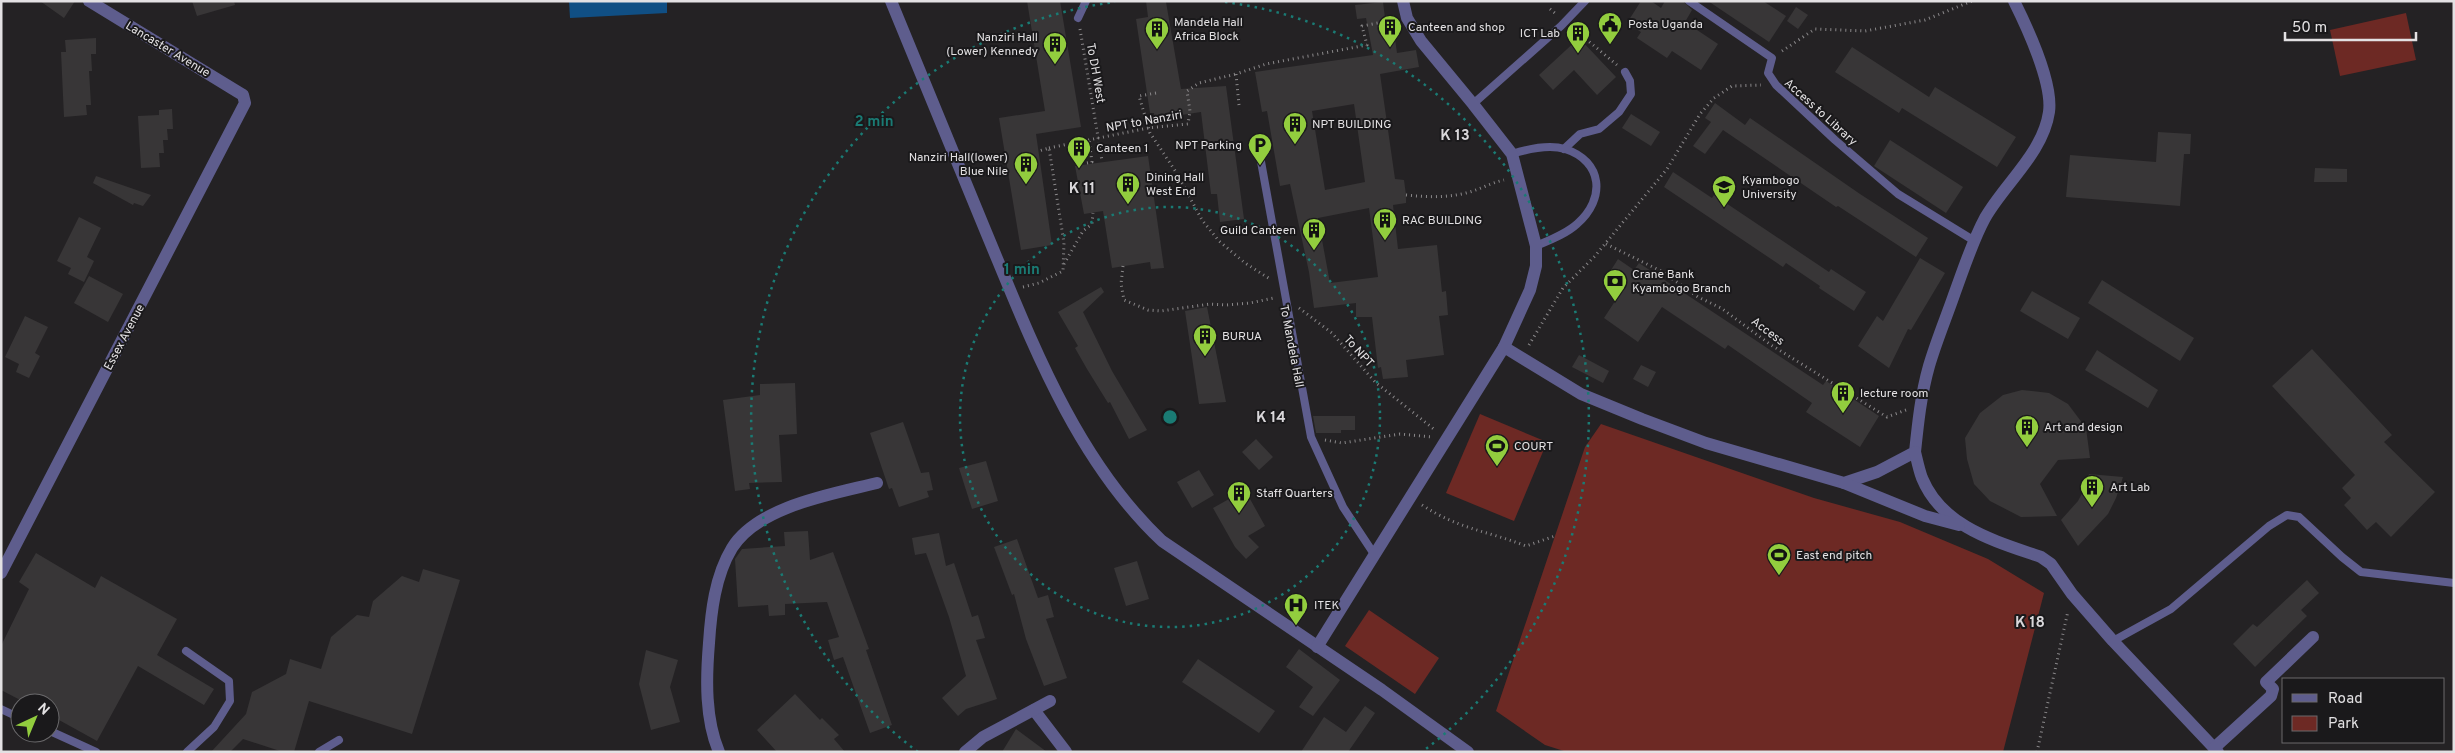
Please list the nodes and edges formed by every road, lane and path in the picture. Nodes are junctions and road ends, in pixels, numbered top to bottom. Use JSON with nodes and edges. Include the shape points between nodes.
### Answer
{"nodes":[{"id":1,"x":89,"y":1,"type":"edge"},
{"id":2,"x":891,"y":1,"type":"edge"},
{"id":3,"x":1086,"y":1,"type":"edge"},
{"id":4,"x":1403,"y":1,"type":"edge"},
{"id":5,"x":1585,"y":1,"type":"edge"},
{"id":6,"x":1689,"y":1,"type":"edge"},
{"id":7,"x":1972,"y":1,"type":"edge"},
{"id":8,"x":2014,"y":1,"type":"edge"},
{"id":9,"x":1078,"y":18,"type":"joint"},
{"id":10,"x":1407,"y":18,"type":"junction"},
{"id":11,"x":1564,"y":22,"type":"junction"},
{"id":12,"x":1772,"y":58,"type":"junction"},
{"id":13,"x":1625,"y":72,"type":"joint"},
{"id":14,"x":1236,"y":74,"type":"junction"},
{"id":15,"x":1776,"y":85,"type":"junction"},
{"id":16,"x":1156,"y":93,"type":"dead end"},
{"id":17,"x":245,"y":99,"type":"joint"},
{"id":18,"x":1474,"y":104,"type":"junction"},
{"id":19,"x":1239,"y":105,"type":"dead end"},
{"id":20,"x":1148,"y":128,"type":"junction"},
{"id":21,"x":1099,"y":137,"type":"junction"},
{"id":22,"x":1089,"y":140,"type":"junction"},
{"id":23,"x":1258,"y":144,"type":"dead end"},
{"id":24,"x":1049,"y":148,"type":"junction"},
{"id":25,"x":1564,"y":149,"type":"junction"},
{"id":26,"x":1039,"y":152,"type":"dead end"},
{"id":27,"x":1512,"y":154,"type":"junction"},
{"id":28,"x":1102,"y":161,"type":"dead end"},
{"id":29,"x":1087,"y":163,"type":"dead end"},
{"id":30,"x":1519,"y":177,"type":"junction"},
{"id":31,"x":1406,"y":195,"type":"dead end"},
{"id":32,"x":1092,"y":213,"type":"dead end"},
{"id":33,"x":1974,"y":240,"type":"junction"},
{"id":34,"x":1606,"y":244,"type":"junction"},
{"id":35,"x":1536,"y":246,"type":"junction"},
{"id":36,"x":1064,"y":265,"type":"junction"},
{"id":37,"x":1123,"y":266,"type":"dead end"},
{"id":38,"x":1274,"y":274,"type":"dead end"},
{"id":39,"x":1275,"y":282,"type":"junction"},
{"id":40,"x":1010,"y":290,"type":"junction"},
{"id":41,"x":1284,"y":294,"type":"junction"},
{"id":42,"x":1275,"y":298,"type":"junction"},
{"id":43,"x":1274,"y":304,"type":"dead end"},
{"id":44,"x":1504,"y":347,"type":"junction"},
{"id":45,"x":1522,"y":356,"type":"junction"},
{"id":46,"x":1920,"y":405,"type":"junction"},
{"id":47,"x":1311,"y":437,"type":"junction"},
{"id":48,"x":1446,"y":439,"type":"junction"},
{"id":49,"x":1915,"y":452,"type":"junction"},
{"id":50,"x":877,"y":483,"type":"dead end"},
{"id":51,"x":1844,"y":483,"type":"junction"},
{"id":52,"x":1410,"y":496,"type":"junction"},
{"id":53,"x":1960,"y":525,"type":"junction"},
{"id":54,"x":1556,"y":536,"type":"dead end"},
{"id":55,"x":1374,"y":554,"type":"junction"},
{"id":56,"x":1,"y":574,"type":"edge"},
{"id":57,"x":2454,"y":583,"type":"edge"},
{"id":58,"x":2072,"y":594,"type":"junction"},
{"id":59,"x":2313,"y":637,"type":"dead end"},
{"id":60,"x":2113,"y":642,"type":"junction"},
{"id":61,"x":1317,"y":647,"type":"junction"},
{"id":62,"x":186,"y":651,"type":"dead end"},
{"id":63,"x":1050,"y":701,"type":"dead end"},
{"id":64,"x":1034,"y":710,"type":"junction"},
{"id":65,"x":60,"y":736,"type":"edge"},
{"id":66,"x":339,"y":740,"type":"dead end"},
{"id":67,"x":2216,"y":750,"type":"edge"},
{"id":68,"x":96,"y":752,"type":"edge"},
{"id":69,"x":187,"y":752,"type":"edge"},
{"id":70,"x":319,"y":752,"type":"edge"},
{"id":71,"x":719,"y":752,"type":"edge"},
{"id":72,"x":965,"y":752,"type":"edge"},
{"id":73,"x":1066,"y":752,"type":"edge"},
{"id":74,"x":1468,"y":752,"type":"edge"},
{"id":75,"x":2037,"y":752,"type":"edge"}],
"edges":[{"from":1,"to":17,"type":"street","name":"Lancaster Avenue"},
{"from":2,"to":40,"type":"street"},
{"from":3,"to":9,"type":"lane"},
{"from":4,"to":10,"type":"street"},
{"from":5,"to":11,"type":"lane"},
{"from":6,"to":12,"type":"lane"},
{"from":7,"to":12,"type":"path","via":[[1925,20],[1865,31],[1815,28]]},
{"from":8,"to":33,"type":"street","via":[[2027,26],[2048,91],[2049,110],[2045,128],[2034,150],[1986,216]]},
{"from":9,"to":21,"type":"path","name":"To DH West"},
{"from":10,"to":14,"type":"path","via":[[1362,26],[1367,45],[1266,64]]},
{"from":10,"to":18,"type":"street","via":[[1421,41]]},
{"from":11,"to":13,"type":"path"},
{"from":11,"to":18,"type":"lane"},
{"from":12,"to":15,"type":"lane","via":[[1768,73]]},
{"from":13,"to":25,"type":"lane","via":[[1631,94],[1619,112],[1599,129],[1580,134]]},
{"from":14,"to":19,"type":"path"},
{"from":14,"to":20,"type":"path","name":"NPT to Nanziri","via":[[1199,83],[1187,91],[1188,124]]},
{"from":15,"to":33,"type":"lane","name":"Access to Library","via":[[1898,194]]},
{"from":15,"to":34,"type":"path","name":"Access to Library","via":[[1732,86],[1714,98],[1700,114],[1668,168]]},
{"from":16,"to":20,"type":"path","via":[[1139,96]]},
{"from":17,"to":56,"type":"street","name":"Essex Avenue"},
{"from":18,"to":27,"type":"street"},
{"from":20,"to":21,"type":"path","name":"NPT to Nanziri"},
{"from":20,"to":39,"type":"path","via":[[1202,220],[1219,242]]},
{"from":21,"to":22,"type":"path","name":"NPT to Nanziri"},
{"from":21,"to":28,"type":"path","name":"To DH West"},
{"from":22,"to":24,"type":"path","name":"NPT to Nanziri"},
{"from":22,"to":29,"type":"path","via":[[1092,162]]},
{"from":23,"to":41,"type":"lane"},
{"from":24,"to":26,"type":"path","name":"NPT to Nanziri"},
{"from":24,"to":36,"type":"path","via":[[1064,243]]},
{"from":25,"to":27,"type":"lane","via":[[1540,148]]},
{"from":25,"to":35,"type":"lane","via":[[1583,157],[1592,168],[1597,193],[1579,223]]},
{"from":27,"to":30,"type":"street"},
{"from":30,"to":31,"type":"path","via":[[1490,183],[1466,193],[1431,198]]},
{"from":30,"to":35,"type":"street"},
{"from":32,"to":36,"type":"path","via":[[1092,224],[1083,232]]},
{"from":33,"to":46,"type":"street","via":[[1929,366]]},
{"from":34,"to":45,"type":"path","name":"Access to Library","via":[[1564,288]]},
{"from":34,"to":46,"type":"path","name":"Access","via":[[1661,271],[1698,297],[1721,308],[1771,345],[1887,418]]},
{"from":35,"to":44,"type":"street","via":[[1536,266],[1530,290]]},
{"from":36,"to":40,"type":"path","via":[[1064,271],[1039,283]]},
{"from":37,"to":42,"type":"path","via":[[1121,284],[1124,300],[1148,310]]},
{"from":38,"to":39,"type":"path","name":"To NPT"},
{"from":39,"to":41,"type":"path","name":"To NPT"},
{"from":39,"to":42,"type":"path","name":"To Mandela Hall"},
{"from":40,"to":61,"type":"street","via":[[1061,399],[1098,466],[1139,520],[1197,567]]},
{"from":41,"to":47,"type":"lane"},
{"from":41,"to":48,"type":"path","name":"To NPT","via":[[1332,333],[1375,382]]},
{"from":42,"to":43,"type":"path","name":"To Mandela Hall"},
{"from":44,"to":45,"type":"street"},
{"from":44,"to":48,"type":"street"},
{"from":45,"to":51,"type":"street","via":[[1581,394],[1642,419],[1706,443]]},
{"from":46,"to":49,"type":"street"},
{"from":47,"to":48,"type":"path","via":[[1342,443],[1400,434]]},
{"from":47,"to":55,"type":"lane","via":[[1343,507]]},
{"from":48,"to":52,"type":"street"},
{"from":49,"to":51,"type":"street","via":[[1877,472]]},
{"from":49,"to":53,"type":"street","via":[[1922,478],[1935,500]]},
{"from":50,"to":71,"type":"street","via":[[780,511],[757,523],[732,547],[722,568],[711,616],[707,668],[708,703]]},
{"from":51,"to":53,"type":"street","via":[[1925,516]]},
{"from":52,"to":54,"type":"path","via":[[1439,516],[1473,531],[1526,546]]},
{"from":52,"to":55,"type":"street"},
{"from":53,"to":58,"type":"street","via":[[2041,557],[2051,564]]},
{"from":55,"to":61,"type":"street"},
{"from":57,"to":60,"type":"lane","via":[[2360,572],[2299,516],[2287,515],[2269,526],[2171,609]]},
{"from":58,"to":60,"type":"street"},
{"from":58,"to":75,"type":"path"},
{"from":59,"to":67,"type":"street","via":[[2266,682],[2273,689],[2271,696]]},
{"from":60,"to":67,"type":"street"},
{"from":61,"to":74,"type":"street"},
{"from":62,"to":69,"type":"lane","via":[[229,681],[230,701],[214,728]]},
{"from":63,"to":64,"type":"street"},
{"from":64,"to":72,"type":"street","via":[[983,737]]},
{"from":64,"to":73,"type":"street"},
{"from":65,"to":68,"type":"lane"},
{"from":66,"to":70,"type":"lane"}]}
